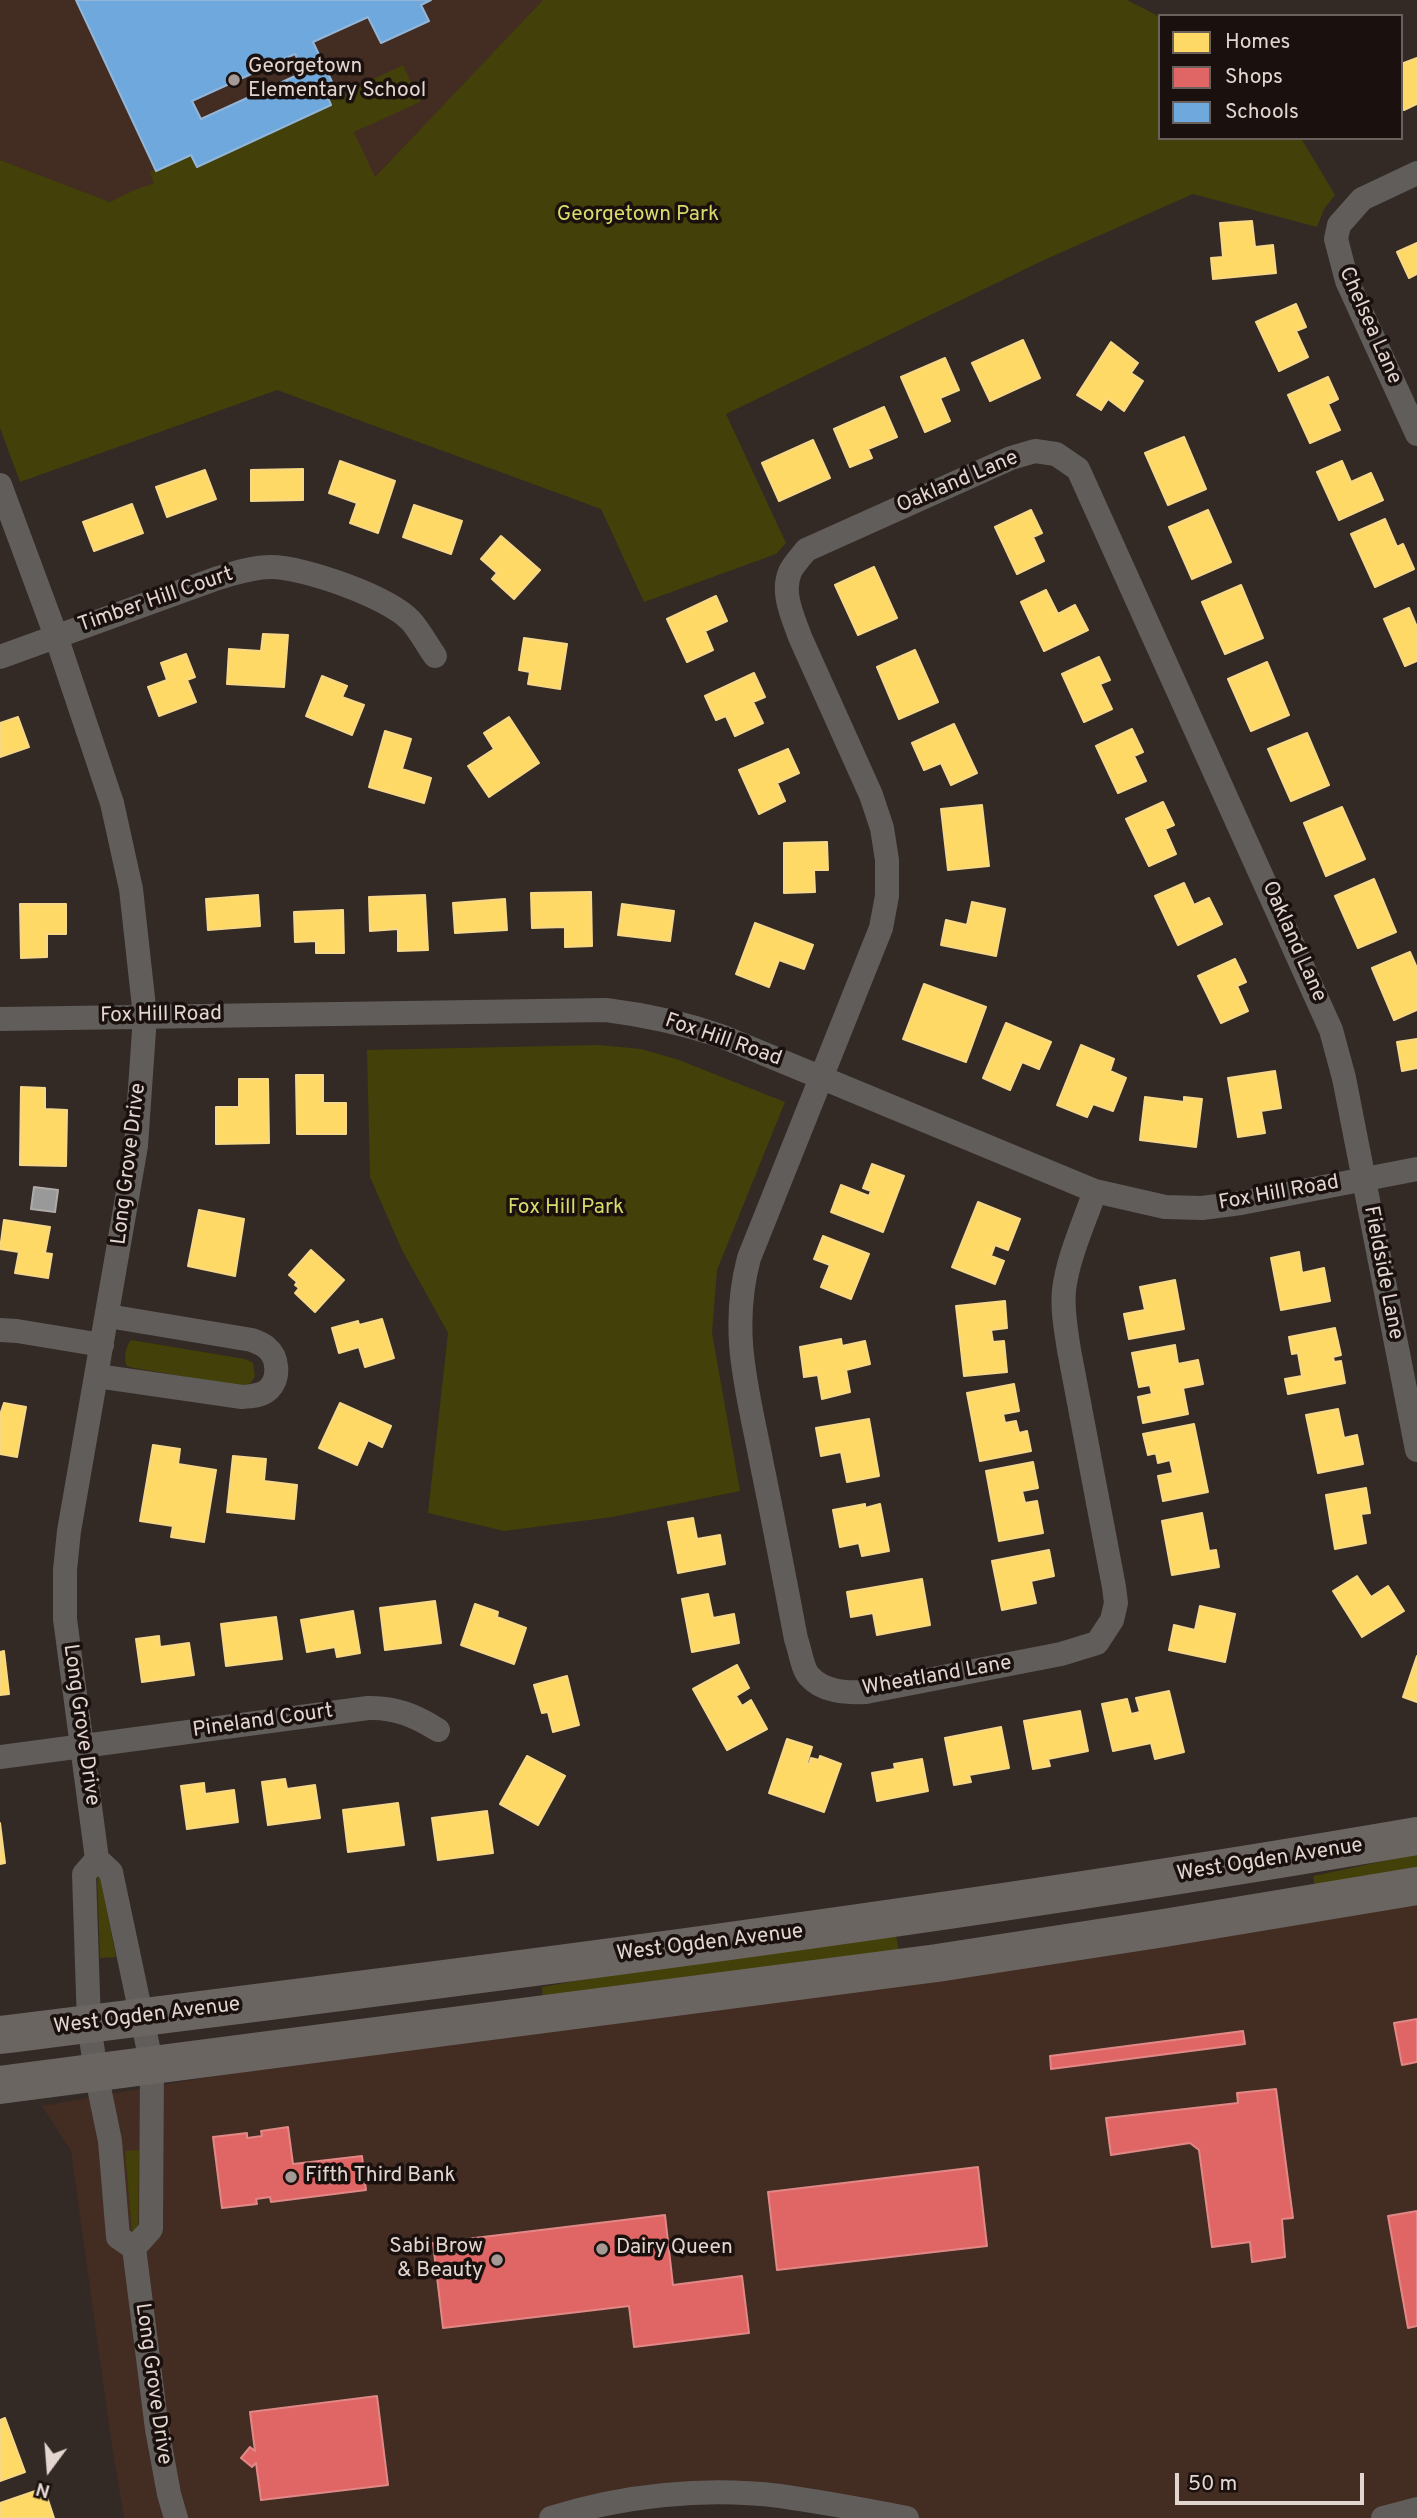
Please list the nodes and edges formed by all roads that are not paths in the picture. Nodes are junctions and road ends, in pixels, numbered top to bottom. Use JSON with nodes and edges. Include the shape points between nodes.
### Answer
{"nodes":[{"id":1,"x":1417,"y":173,"type":"edge"},
{"id":2,"x":1417,"y":435,"type":"edge"},
{"id":3,"x":0,"y":485,"type":"edge"},
{"id":4,"x":56,"y":636,"type":"junction"},
{"id":5,"x":435,"y":656,"type":"dead end"},
{"id":6,"x":0,"y":657,"type":"edge"},
{"id":7,"x":145,"y":1016,"type":"junction"},
{"id":8,"x":0,"y":1019,"type":"edge"},
{"id":9,"x":822,"y":1078,"type":"junction"},
{"id":10,"x":1417,"y":1168,"type":"edge"},
{"id":11,"x":1364,"y":1179,"type":"junction"},
{"id":12,"x":1095,"y":1191,"type":"junction"},
{"id":13,"x":108,"y":1316,"type":"junction"},
{"id":14,"x":0,"y":1330,"type":"edge"},
{"id":15,"x":102,"y":1345,"type":"junction"},
{"id":16,"x":97,"y":1376,"type":"junction"},
{"id":17,"x":1417,"y":1450,"type":"edge"},
{"id":18,"x":439,"y":1730,"type":"dead end"},
{"id":19,"x":84,"y":1747,"type":"junction"},
{"id":20,"x":0,"y":1757,"type":"edge"},
{"id":21,"x":1417,"y":1836,"type":"edge"},
{"id":22,"x":97,"y":1859,"type":"junction"},
{"id":23,"x":1417,"y":1886,"type":"edge"},
{"id":24,"x":948,"y":1911,"type":"junction"},
{"id":25,"x":937,"y":1963,"type":"junction"},
{"id":26,"x":143,"y":2019,"type":"junction"},
{"id":27,"x":89,"y":2024,"type":"junction"},
{"id":28,"x":0,"y":2035,"type":"edge"},
{"id":29,"x":152,"y":2066,"type":"junction"},
{"id":30,"x":96,"y":2073,"type":"junction"},
{"id":31,"x":0,"y":2085,"type":"edge"},
{"id":32,"x":134,"y":2248,"type":"junction"},
{"id":33,"x":1417,"y":2509,"type":"edge"},
{"id":34,"x":176,"y":2518,"type":"edge"},
{"id":35,"x":551,"y":2518,"type":"edge"},
{"id":36,"x":907,"y":2518,"type":"edge"},
{"id":37,"x":1383,"y":2518,"type":"edge"}],
"edges":[{"from":1,"to":2,"type":"street","name":"Chelsea Lane","via":[[1362,199],[1339,225],[1336,239],[1347,281]]},
{"from":3,"to":4,"type":"street","name":"Long Grove Drive"},
{"from":4,"to":5,"type":"street","name":"Timber Hill Court","via":[[218,578],[271,567],[316,574],[380,601],[409,619]]},
{"from":4,"to":6,"type":"street","name":"Timber Hill Court"},
{"from":4,"to":7,"type":"street","name":"Long Grove Drive","via":[[98,755],[123,848]]},
{"from":7,"to":8,"type":"street","name":"Fox Hill Road"},
{"from":7,"to":9,"type":"street","name":"Fox Hill Road","via":[[606,1010],[692,1027]]},
{"from":7,"to":13,"type":"street","name":"Long Grove Drive","via":[[136,1146]]},
{"from":9,"to":11,"type":"street","name":"Oakland Lane","via":[[881,928],[887,859],[871,796],[791,611],[786,594],[790,573],[806,550],[995,464],[1035,451],[1056,454],[1078,469],[1320,1000],[1344,1078]]},
{"from":9,"to":12,"type":"street","name":"Fox Hill Road"},
{"from":9,"to":12,"type":"street","name":"Wheatland Lane","via":[[749,1258],[739,1315],[743,1367],[796,1639],[808,1675],[828,1689],[866,1692],[1061,1654],[1097,1643],[1112,1620],[1114,1587],[1064,1313],[1072,1256]]},
{"from":10,"to":11,"type":"street","name":"Fox Hill Road"},
{"from":11,"to":12,"type":"street","name":"Fox Hill Road","via":[[1202,1208],[1165,1207]]},
{"from":11,"to":17,"type":"street","name":"Fieldside Lane"},
{"from":13,"to":15,"type":"street","name":"Long Grove Drive"},
{"from":13,"to":16,"type":"street","via":[[252,1340],[267,1347],[275,1359],[276,1374],[271,1388],[242,1398]]},
{"from":14,"to":15,"type":"street"},
{"from":15,"to":16,"type":"street","name":"Long Grove Drive"},
{"from":16,"to":19,"type":"street","name":"Long Grove Drive","via":[[65,1570],[65,1619]]},
{"from":18,"to":19,"type":"street","name":"Pineland Court","via":[[418,1717],[368,1708]]},
{"from":19,"to":20,"type":"street","name":"Pineland Court"},
{"from":19,"to":22,"type":"street","name":"Long Grove Drive"},
{"from":21,"to":24,"type":"main road","name":"West Ogden Avenue"},
{"from":22,"to":26,"type":"street","name":"Long Grove Drive","via":[[111,1872]]},
{"from":22,"to":27,"type":"street","name":"Long Grove Drive","via":[[83,1874]]},
{"from":23,"to":25,"type":"main road"},
{"from":24,"to":25,"type":"main road"},
{"from":24,"to":26,"type":"main road","name":"West Ogden Avenue"},
{"from":25,"to":29,"type":"main road"},
{"from":26,"to":27,"type":"main road","name":"West Ogden Avenue"},
{"from":26,"to":29,"type":"street","name":"Long Grove Drive"},
{"from":27,"to":28,"type":"main road","name":"West Ogden Avenue"},
{"from":27,"to":30,"type":"street","name":"Long Grove Drive"},
{"from":29,"to":30,"type":"main road"},
{"from":29,"to":32,"type":"street","name":"Long Grove Drive","via":[[151,2229]]},
{"from":30,"to":31,"type":"main road"},
{"from":30,"to":32,"type":"street","name":"Long Grove Drive","via":[[110,2141],[118,2237]]},
{"from":32,"to":34,"type":"street","name":"Long Grove Drive","via":[[157,2429]]},
{"from":33,"to":37,"type":"street"},
{"from":35,"to":36,"type":"street","via":[[666,2495],[722,2493],[778,2496]]}]}
